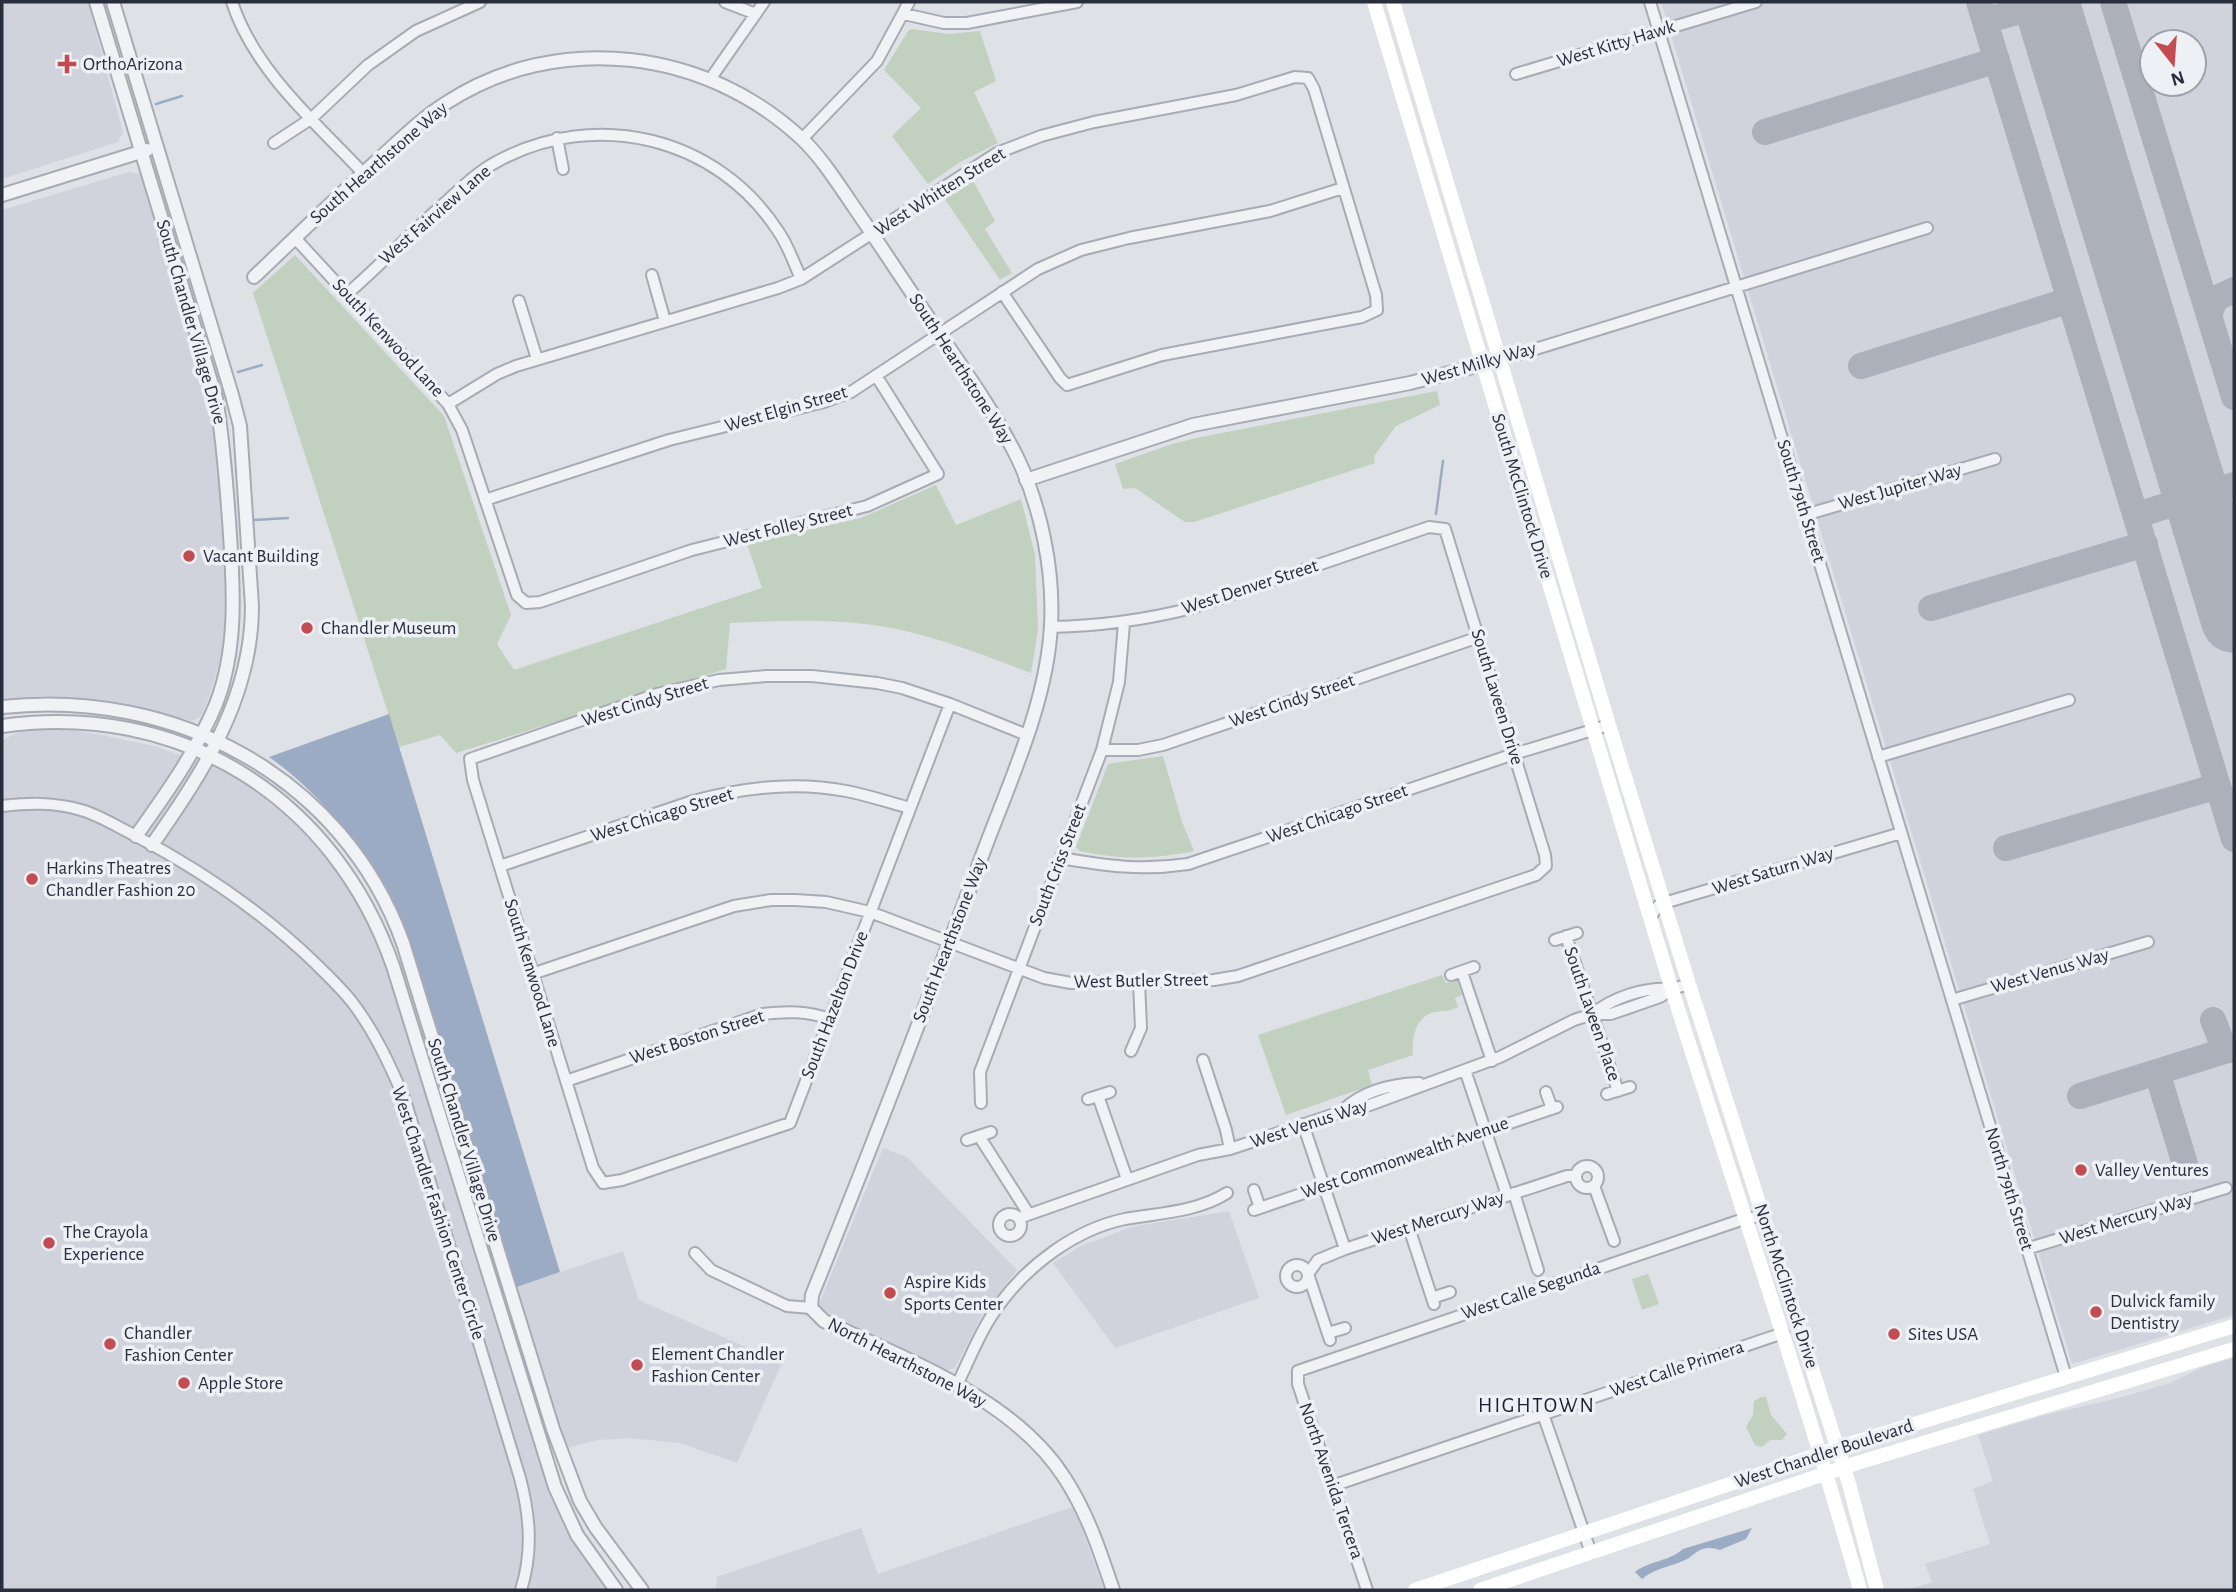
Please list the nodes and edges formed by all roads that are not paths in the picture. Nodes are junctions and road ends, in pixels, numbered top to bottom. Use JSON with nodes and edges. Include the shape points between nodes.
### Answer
{"nodes":[{"id":1,"x":96,"y":2,"type":"edge"},
{"id":2,"x":113,"y":2,"type":"edge"},
{"id":3,"x":246,"y":2,"type":"edge"},
{"id":4,"x":480,"y":2,"type":"edge"},
{"id":5,"x":724,"y":2,"type":"edge"},
{"id":6,"x":764,"y":2,"type":"edge"},
{"id":7,"x":909,"y":2,"type":"edge"},
{"id":8,"x":1077,"y":2,"type":"edge"},
{"id":9,"x":1374,"y":2,"type":"edge"},
{"id":10,"x":1393,"y":2,"type":"edge"},
{"id":11,"x":1650,"y":2,"type":"edge"},
{"id":12,"x":1756,"y":2,"type":"edge"},
{"id":13,"x":233,"y":4,"type":"edge"},
{"id":14,"x":756,"y":14,"type":"junction"},
{"id":15,"x":904,"y":14,"type":"junction"},
{"id":16,"x":1659,"y":31,"type":"junction"},
{"id":17,"x":1516,"y":74,"type":"dead end"},
{"id":18,"x":711,"y":78,"type":"junction"},
{"id":19,"x":312,"y":118,"type":"junction"},
{"id":20,"x":558,"y":138,"type":"junction"},
{"id":21,"x":802,"y":139,"type":"junction"},
{"id":22,"x":274,"y":143,"type":"dead end"},
{"id":23,"x":158,"y":147,"type":"junction"},
{"id":24,"x":142,"y":151,"type":"junction"},
{"id":25,"x":564,"y":169,"type":"dead end"},
{"id":26,"x":363,"y":173,"type":"junction"},
{"id":27,"x":1343,"y":188,"type":"junction"},
{"id":28,"x":2,"y":195,"type":"edge"},
{"id":29,"x":1927,"y":228,"type":"dead end"},
{"id":30,"x":872,"y":233,"type":"junction"},
{"id":31,"x":295,"y":238,"type":"junction"},
{"id":32,"x":652,"y":275,"type":"dead end"},
{"id":33,"x":254,"y":277,"type":"dead end"},
{"id":34,"x":801,"y":279,"type":"junction"},
{"id":35,"x":1736,"y":285,"type":"junction"},
{"id":36,"x":1002,"y":292,"type":"junction"},
{"id":37,"x":347,"y":294,"type":"junction"},
{"id":38,"x":519,"y":302,"type":"dead end"},
{"id":39,"x":665,"y":321,"type":"junction"},
{"id":40,"x":939,"y":335,"type":"junction"},
{"id":41,"x":537,"y":359,"type":"junction"},
{"id":42,"x":1500,"y":360,"type":"junction"},
{"id":43,"x":1483,"y":365,"type":"junction"},
{"id":44,"x":877,"y":377,"type":"junction"},
{"id":45,"x":448,"y":404,"type":"junction"},
{"id":46,"x":1995,"y":459,"type":"dead end"},
{"id":47,"x":1026,"y":480,"type":"junction"},
{"id":48,"x":485,"y":500,"type":"junction"},
{"id":49,"x":1805,"y":515,"type":"junction"},
{"id":50,"x":1445,"y":528,"type":"joint"},
{"id":51,"x":526,"y":603,"type":"joint"},
{"id":52,"x":1124,"y":623,"type":"junction"},
{"id":53,"x":1051,"y":627,"type":"junction"},
{"id":54,"x":1479,"y":637,"type":"junction"},
{"id":55,"x":2069,"y":700,"type":"dead end"},
{"id":56,"x":950,"y":704,"type":"junction"},
{"id":57,"x":2,"y":707,"type":"edge"},
{"id":58,"x":1609,"y":725,"type":"junction"},
{"id":59,"x":2,"y":726,"type":"edge"},
{"id":60,"x":1593,"y":729,"type":"junction"},
{"id":61,"x":1027,"y":735,"type":"junction"},
{"id":62,"x":210,"y":737,"type":"junction"},
{"id":63,"x":1102,"y":750,"type":"junction"},
{"id":64,"x":202,"y":752,"type":"junction"},
{"id":65,"x":1514,"y":754,"type":"junction"},
{"id":66,"x":1878,"y":757,"type":"junction"},
{"id":67,"x":470,"y":759,"type":"joint"},
{"id":68,"x":2,"y":806,"type":"edge"},
{"id":69,"x":909,"y":808,"type":"junction"},
{"id":70,"x":1901,"y":832,"type":"junction"},
{"id":71,"x":136,"y":836,"type":"junction"},
{"id":72,"x":152,"y":845,"type":"junction"},
{"id":73,"x":1060,"y":858,"type":"junction"},
{"id":74,"x":500,"y":866,"type":"junction"},
{"id":75,"x":1546,"y":866,"type":"joint"},
{"id":76,"x":1664,"y":903,"type":"junction"},
{"id":77,"x":870,"y":912,"type":"junction"},
{"id":78,"x":1650,"y":918,"type":"junction"},
{"id":79,"x":1577,"y":933,"type":"dead end"},
{"id":80,"x":2148,"y":942,"type":"dead end"},
{"id":81,"x":949,"y":943,"type":"junction"},
{"id":82,"x":1474,"y":967,"type":"dead end"},
{"id":83,"x":1019,"y":969,"type":"junction"},
{"id":84,"x":532,"y":974,"type":"junction"},
{"id":85,"x":1139,"y":982,"type":"junction"},
{"id":86,"x":1689,"y":984,"type":"junction"},
{"id":87,"x":1672,"y":989,"type":"junction"},
{"id":88,"x":1952,"y":1000,"type":"junction"},
{"id":89,"x":1593,"y":1014,"type":"junction"},
{"id":90,"x":830,"y":1019,"type":"junction"},
{"id":91,"x":1131,"y":1051,"type":"dead end"},
{"id":92,"x":1203,"y":1060,"type":"dead end"},
{"id":93,"x":1492,"y":1061,"type":"junction"},
{"id":94,"x":1465,"y":1070,"type":"junction"},
{"id":95,"x":566,"y":1081,"type":"junction"},
{"id":96,"x":1110,"y":1091,"type":"dead end"},
{"id":97,"x":1546,"y":1091,"type":"dead end"},
{"id":98,"x":1618,"y":1091,"type":"dead end"},
{"id":99,"x":981,"y":1103,"type":"dead end"},
{"id":100,"x":1303,"y":1124,"type":"junction"},
{"id":101,"x":1486,"y":1131,"type":"junction"},
{"id":102,"x":991,"y":1132,"type":"dead end"},
{"id":103,"x":979,"y":1136,"type":"junction"},
{"id":104,"x":967,"y":1140,"type":"dead end"},
{"id":105,"x":1230,"y":1149,"type":"junction"},
{"id":106,"x":1576,"y":1176,"type":"junction"},
{"id":107,"x":1126,"y":1179,"type":"junction"},
{"id":108,"x":603,"y":1183,"type":"joint"},
{"id":109,"x":1324,"y":1186,"type":"junction"},
{"id":110,"x":1594,"y":1186,"type":"junction"},
{"id":111,"x":2226,"y":1188,"type":"dead end"},
{"id":112,"x":1254,"y":1190,"type":"dead end"},
{"id":113,"x":1227,"y":1193,"type":"dead end"},
{"id":114,"x":1510,"y":1194,"type":"junction"},
{"id":115,"x":1763,"y":1215,"type":"junction"},
{"id":116,"x":1746,"y":1218,"type":"junction"},
{"id":117,"x":1409,"y":1228,"type":"junction"},
{"id":118,"x":1614,"y":1241,"type":"dead end"},
{"id":119,"x":1345,"y":1249,"type":"junction"},
{"id":120,"x":2026,"y":1249,"type":"junction"},
{"id":121,"x":695,"y":1253,"type":"dead end"},
{"id":122,"x":1538,"y":1269,"type":"dead end"},
{"id":123,"x":1450,"y":1292,"type":"dead end"},
{"id":124,"x":811,"y":1308,"type":"junction"},
{"id":125,"x":2234,"y":1326,"type":"edge"},
{"id":126,"x":1345,"y":1328,"type":"dead end"},
{"id":127,"x":1783,"y":1333,"type":"junction"},
{"id":128,"x":2234,"y":1349,"type":"edge"},
{"id":129,"x":1298,"y":1371,"type":"joint"},
{"id":130,"x":2066,"y":1377,"type":"junction"},
{"id":131,"x":957,"y":1385,"type":"junction"},
{"id":132,"x":1544,"y":1414,"type":"junction"},
{"id":133,"x":1837,"y":1448,"type":"junction"},
{"id":134,"x":1820,"y":1454,"type":"junction"},
{"id":135,"x":1843,"y":1467,"type":"junction"},
{"id":136,"x":1826,"y":1473,"type":"junction"},
{"id":137,"x":1332,"y":1486,"type":"junction"},
{"id":138,"x":1584,"y":1535,"type":"junction"},
{"id":139,"x":1591,"y":1553,"type":"junction"},
{"id":140,"x":521,"y":1590,"type":"edge"},
{"id":141,"x":616,"y":1590,"type":"edge"},
{"id":142,"x":642,"y":1590,"type":"edge"},
{"id":143,"x":1113,"y":1590,"type":"edge"},
{"id":144,"x":1367,"y":1590,"type":"edge"},
{"id":145,"x":1415,"y":1590,"type":"edge"},
{"id":146,"x":1480,"y":1590,"type":"edge"},
{"id":147,"x":1860,"y":1590,"type":"edge"},
{"id":148,"x":1877,"y":1590,"type":"edge"}],
"edges":[{"from":1,"to":24,"type":"street","name":"South Chandler Village Drive"},
{"from":2,"to":23,"type":"street","name":"South Chandler Village Drive"},
{"from":3,"to":13,"type":"street"},
{"from":4,"to":19,"type":"street","via":[[416,31],[369,65]]},
{"from":5,"to":14,"type":"street"},
{"from":6,"to":14,"type":"street"},
{"from":7,"to":15,"type":"street"},
{"from":8,"to":15,"type":"street","via":[[967,23]]},
{"from":9,"to":43,"type":"main road","name":"South McClintock Drive"},
{"from":10,"to":42,"type":"main road","name":"South McClintock Drive"},
{"from":11,"to":16,"type":"street","name":"South 79th Street"},
{"from":12,"to":16,"type":"street","name":"West Kitty Hawk"},
{"from":13,"to":19,"type":"street","via":[[260,60]]},
{"from":14,"to":18,"type":"street"},
{"from":15,"to":21,"type":"street","via":[[877,61]]},
{"from":16,"to":17,"type":"street","name":"West Kitty Hawk"},
{"from":16,"to":35,"type":"street","name":"South 79th Street"},
{"from":18,"to":21,"type":"street","name":"South Hearthstone Way"},
{"from":18,"to":26,"type":"street","name":"South Hearthstone Way","via":[[626,59],[573,59],[531,67],[488,81],[447,102]]},
{"from":19,"to":22,"type":"street"},
{"from":19,"to":26,"type":"street"},
{"from":20,"to":25,"type":"street"},
{"from":20,"to":34,"type":"street","name":"West Fairview Lane","via":[[609,135],[649,139],[687,152],[726,175],[751,198],[778,231]]},
{"from":20,"to":37,"type":"street","name":"West Fairview Lane","via":[[524,149],[471,178]]},
{"from":21,"to":30,"type":"street","name":"South Hearthstone Way"},
{"from":23,"to":24,"type":"street"},
{"from":23,"to":62,"type":"street","name":"South Chandler Village Drive","via":[[240,426],[252,636],[244,673]]},
{"from":24,"to":28,"type":"street"},
{"from":24,"to":62,"type":"street","name":"South Chandler Village Drive","via":[[213,387],[224,454],[233,624]]},
{"from":26,"to":31,"type":"street","name":"South Hearthstone Way"},
{"from":27,"to":30,"type":"street","name":"West Whitten Street","via":[[1314,89],[1308,78],[1295,77],[1236,95],[1041,136],[997,153]]},
{"from":27,"to":36,"type":"street","name":"West Elgin Street","via":[[1270,211],[1081,250]]},
{"from":27,"to":36,"type":"street","via":[[1376,295],[1377,310],[1362,317],[1162,355],[1067,386]]},
{"from":29,"to":35,"type":"street","name":"West Milky Way"},
{"from":30,"to":34,"type":"street","name":"West Whitten Street"},
{"from":30,"to":40,"type":"street","name":"South Hearthstone Way"},
{"from":31,"to":33,"type":"street","name":"South Hearthstone Way"},
{"from":31,"to":37,"type":"street","name":"South Kenwood Lane"},
{"from":32,"to":39,"type":"street"},
{"from":34,"to":39,"type":"street","name":"West Whitten Street"},
{"from":35,"to":42,"type":"street","name":"West Milky Way"},
{"from":35,"to":49,"type":"street","name":"South 79th Street"},
{"from":36,"to":40,"type":"street","name":"West Elgin Street"},
{"from":37,"to":45,"type":"street","name":"South Kenwood Lane"},
{"from":38,"to":41,"type":"street"},
{"from":39,"to":41,"type":"street","name":"West Whitten Street"},
{"from":40,"to":44,"type":"street","name":"West Elgin Street"},
{"from":40,"to":47,"type":"street","name":"South Hearthstone Way","via":[[995,417]]},
{"from":41,"to":45,"type":"street","name":"West Whitten Street","via":[[497,374]]},
{"from":42,"to":43,"type":"street","name":"West Milky Way"},
{"from":42,"to":58,"type":"main road","name":"South McClintock Drive"},
{"from":43,"to":47,"type":"street","name":"West Milky Way","via":[[1193,425]]},
{"from":43,"to":60,"type":"main road","name":"South McClintock Drive"},
{"from":44,"to":48,"type":"street","name":"West Elgin Street","via":[[824,402],[669,440]]},
{"from":44,"to":51,"type":"street","name":"West Folley Street","via":[[938,474],[867,506],[692,550]]},
{"from":45,"to":48,"type":"street","name":"South Kenwood Lane","via":[[462,430]]},
{"from":46,"to":49,"type":"street","name":"West Jupiter Way"},
{"from":47,"to":53,"type":"street","name":"South Hearthstone Way","via":[[1046,559]]},
{"from":48,"to":51,"type":"street","name":"South Kenwood Lane","via":[[517,594]]},
{"from":49,"to":66,"type":"street","name":"South 79th Street"},
{"from":50,"to":52,"type":"street","name":"West Denver Street","via":[[1429,527],[1192,608]]},
{"from":50,"to":54,"type":"street","name":"South Laveen Drive"},
{"from":52,"to":53,"type":"street","name":"West Denver Street"},
{"from":52,"to":63,"type":"street","name":"South Criss Street","via":[[1119,682]]},
{"from":53,"to":61,"type":"street","name":"South Hearthstone Way"},
{"from":54,"to":63,"type":"street","name":"West Cindy Street","via":[[1163,745]]},
{"from":54,"to":65,"type":"street","name":"South Laveen Drive"},
{"from":55,"to":66,"type":"street"},
{"from":56,"to":61,"type":"street","name":"West Cindy Street"},
{"from":56,"to":67,"type":"street","name":"West Cindy Street","via":[[877,683],[812,676],[719,680],[657,694]]},
{"from":56,"to":69,"type":"street","name":"South Hazelton Drive"},
{"from":57,"to":62,"type":"street","via":[[94,706],[152,717]]},
{"from":58,"to":60,"type":"street","name":"West Chicago Street"},
{"from":58,"to":76,"type":"main road","name":"South McClintock Drive"},
{"from":59,"to":64,"type":"street","via":[[105,723]]},
{"from":60,"to":65,"type":"street","name":"West Chicago Street"},
{"from":60,"to":78,"type":"main road","name":"South McClintock Drive"},
{"from":61,"to":81,"type":"street","name":"South Hearthstone Way"},
{"from":62,"to":64,"type":"street","name":"South Chandler Village Drive"},
{"from":62,"to":142,"type":"street","name":"South Chandler Village Drive","via":[[279,778],[316,809],[361,863],[390,911],[566,1467],[587,1514]]},
{"from":63,"to":73,"type":"street","name":"South Criss Street"},
{"from":64,"to":71,"type":"street","name":"South Chandler Village Drive"},
{"from":64,"to":72,"type":"street","name":"South Chandler Village Drive","via":[[180,806]]},
{"from":64,"to":141,"type":"street","name":"South Chandler Village Drive","via":[[267,789],[312,828],[353,881],[378,927],[555,1487],[577,1535]]},
{"from":65,"to":73,"type":"street","name":"West Chicago Street","via":[[1188,863],[1116,867]]},
{"from":65,"to":75,"type":"street","name":"South Laveen Drive"},
{"from":66,"to":70,"type":"street","name":"South 79th Street"},
{"from":67,"to":74,"type":"street","name":"South Kenwood Lane"},
{"from":68,"to":71,"type":"street","name":"West Chandler Fashion Center Circle","via":[[28,803],[82,810]]},
{"from":69,"to":74,"type":"street","name":"West Chicago Street","via":[[845,790],[757,788],[693,801]]},
{"from":69,"to":77,"type":"street","name":"South Hazelton Drive"},
{"from":70,"to":76,"type":"street","name":"West Saturn Way"},
{"from":70,"to":88,"type":"street","name":"South 79th Street"},
{"from":71,"to":72,"type":"street","name":"West Chandler Fashion Center Circle"},
{"from":72,"to":140,"type":"street","name":"West Chandler Fashion Center Circle","via":[[205,876],[295,944],[350,999],[384,1052],[405,1100],[526,1502],[530,1538]]},
{"from":73,"to":83,"type":"street","name":"South Criss Street"},
{"from":74,"to":84,"type":"street","name":"South Kenwood Lane"},
{"from":75,"to":85,"type":"street","name":"West Butler Street","via":[[1536,875],[1238,976]]},
{"from":76,"to":78,"type":"street"},
{"from":76,"to":86,"type":"main road","name":"South McClintock Drive"},
{"from":77,"to":81,"type":"street","name":"West Butler Street"},
{"from":77,"to":84,"type":"street","name":"West Butler Street","via":[[826,902],[752,902]]},
{"from":77,"to":90,"type":"street","name":"South Hazelton Drive"},
{"from":78,"to":87,"type":"main road","name":"South McClintock Drive"},
{"from":79,"to":89,"type":"street","name":"South Laveen Place","via":[[1560,938]]},
{"from":80,"to":88,"type":"street","name":"West Venus Way"},
{"from":81,"to":83,"type":"street","name":"West Butler Street"},
{"from":81,"to":124,"type":"street","name":"South Hearthstone Way","via":[[812,1295]]},
{"from":82,"to":93,"type":"street","via":[[1456,973]]},
{"from":83,"to":85,"type":"street","name":"West Butler Street","via":[[1071,983]]},
{"from":83,"to":99,"type":"street","name":"South Criss Street","via":[[980,1072]]},
{"from":84,"to":95,"type":"street","name":"South Kenwood Lane"},
{"from":85,"to":91,"type":"street","via":[[1141,1028]]},
{"from":86,"to":87,"type":"street"},
{"from":86,"to":115,"type":"main road","name":"North McClintock Drive"},
{"from":87,"to":89,"type":"street","via":[[1660,997],[1618,1005],[1611,1014]]},
{"from":87,"to":116,"type":"main road","name":"North McClintock Drive"},
{"from":88,"to":120,"type":"street","name":"North 79th Street"},
{"from":89,"to":93,"type":"street"},
{"from":89,"to":98,"type":"street","name":"South Laveen Place"},
{"from":90,"to":95,"type":"street","name":"West Boston Street","via":[[789,1010],[763,1014]]},
{"from":90,"to":108,"type":"street","name":"South Hazelton Drive","via":[[790,1123],[622,1181]]},
{"from":92,"to":105,"type":"street"},
{"from":93,"to":94,"type":"street"},
{"from":94,"to":100,"type":"street","name":"West Venus Way","via":[[1429,1083],[1392,1086],[1360,1098],[1341,1112]]},
{"from":94,"to":101,"type":"street"},
{"from":95,"to":108,"type":"street","name":"South Kenwood Lane","via":[[593,1168]]},
{"from":96,"to":107,"type":"street","via":[[1093,1097]]},
{"from":97,"to":101,"type":"street","name":"West Commonwealth Avenue","via":[[1554,1108]]},
{"from":100,"to":105,"type":"street","name":"West Venus Way"},
{"from":100,"to":109,"type":"street"},
{"from":101,"to":109,"type":"street","name":"West Commonwealth Avenue"},
{"from":101,"to":114,"type":"street"},
{"from":102,"to":103,"type":"street"},
{"from":103,"to":104,"type":"street"},
{"from":103,"to":107,"type":"street","name":"West Venus Way","via":[[1024,1215]]},
{"from":105,"to":107,"type":"street","name":"West Venus Way"},
{"from":106,"to":110,"type":"street","via":[[1580,1186]]},
{"from":106,"to":110,"type":"street","name":"West Mercury Way","via":[[1582,1167],[1593,1167],[1599,1176]]},
{"from":106,"to":114,"type":"street","name":"West Mercury Way"},
{"from":109,"to":112,"type":"street","name":"West Commonwealth Avenue","via":[[1257,1209]]},
{"from":109,"to":119,"type":"street"},
{"from":110,"to":118,"type":"street"},
{"from":111,"to":120,"type":"street","name":"West Mercury Way"},
{"from":113,"to":131,"type":"street","via":[[1202,1206],[1112,1222],[1054,1252],[999,1304]]},
{"from":114,"to":117,"type":"street","name":"West Mercury Way"},
{"from":114,"to":122,"type":"street"},
{"from":115,"to":116,"type":"street","name":"West Calle Segunda"},
{"from":115,"to":133,"type":"main road","name":"North McClintock Drive"},
{"from":116,"to":127,"type":"main road","name":"North McClintock Drive"},
{"from":116,"to":129,"type":"street","name":"West Calle Segunda"},
{"from":117,"to":119,"type":"street","name":"West Mercury Way"},
{"from":117,"to":123,"type":"street","via":[[1433,1301]]},
{"from":119,"to":126,"type":"street","name":"West Mercury Way","via":[[1318,1260],[1308,1274],[1329,1336]]},
{"from":120,"to":130,"type":"street","name":"North 79th Street"},
{"from":121,"to":124,"type":"street","via":[[711,1270],[787,1306]]},
{"from":124,"to":131,"type":"street","name":"North Hearthstone Way","via":[[824,1321]]},
{"from":125,"to":130,"type":"main road","name":"West Chandler Boulevard"},
{"from":127,"to":132,"type":"street","name":"West Calle Primera"},
{"from":127,"to":134,"type":"main road","name":"North McClintock Drive"},
{"from":128,"to":135,"type":"main road","name":"West Chandler Boulevard"},
{"from":129,"to":137,"type":"street","name":"North Avenida Tercera","via":[[1298,1384]]},
{"from":130,"to":133,"type":"main road","name":"West Chandler Boulevard"},
{"from":131,"to":143,"type":"street","name":"North Hearthstone Way","via":[[1010,1418],[1057,1466],[1086,1514]]},
{"from":132,"to":137,"type":"street","name":"West Calle Primera"},
{"from":132,"to":138,"type":"street"},
{"from":133,"to":134,"type":"main road","name":"West Chandler Boulevard"},
{"from":133,"to":135,"type":"main road","name":"North McClintock Drive"},
{"from":134,"to":136,"type":"main road","name":"North McClintock Drive"},
{"from":134,"to":138,"type":"main road","name":"West Chandler Boulevard"},
{"from":135,"to":136,"type":"main road","name":"West Chandler Boulevard"},
{"from":135,"to":148,"type":"main road","name":"North McClintock Drive"},
{"from":136,"to":139,"type":"main road","name":"West Chandler Boulevard"},
{"from":136,"to":147,"type":"main road","name":"North McClintock Drive"},
{"from":137,"to":144,"type":"street","name":"North Avenida Tercera"},
{"from":138,"to":139,"type":"street"},
{"from":138,"to":145,"type":"main road","name":"West Chandler Boulevard"},
{"from":139,"to":146,"type":"main road","name":"West Chandler Boulevard"}]}
